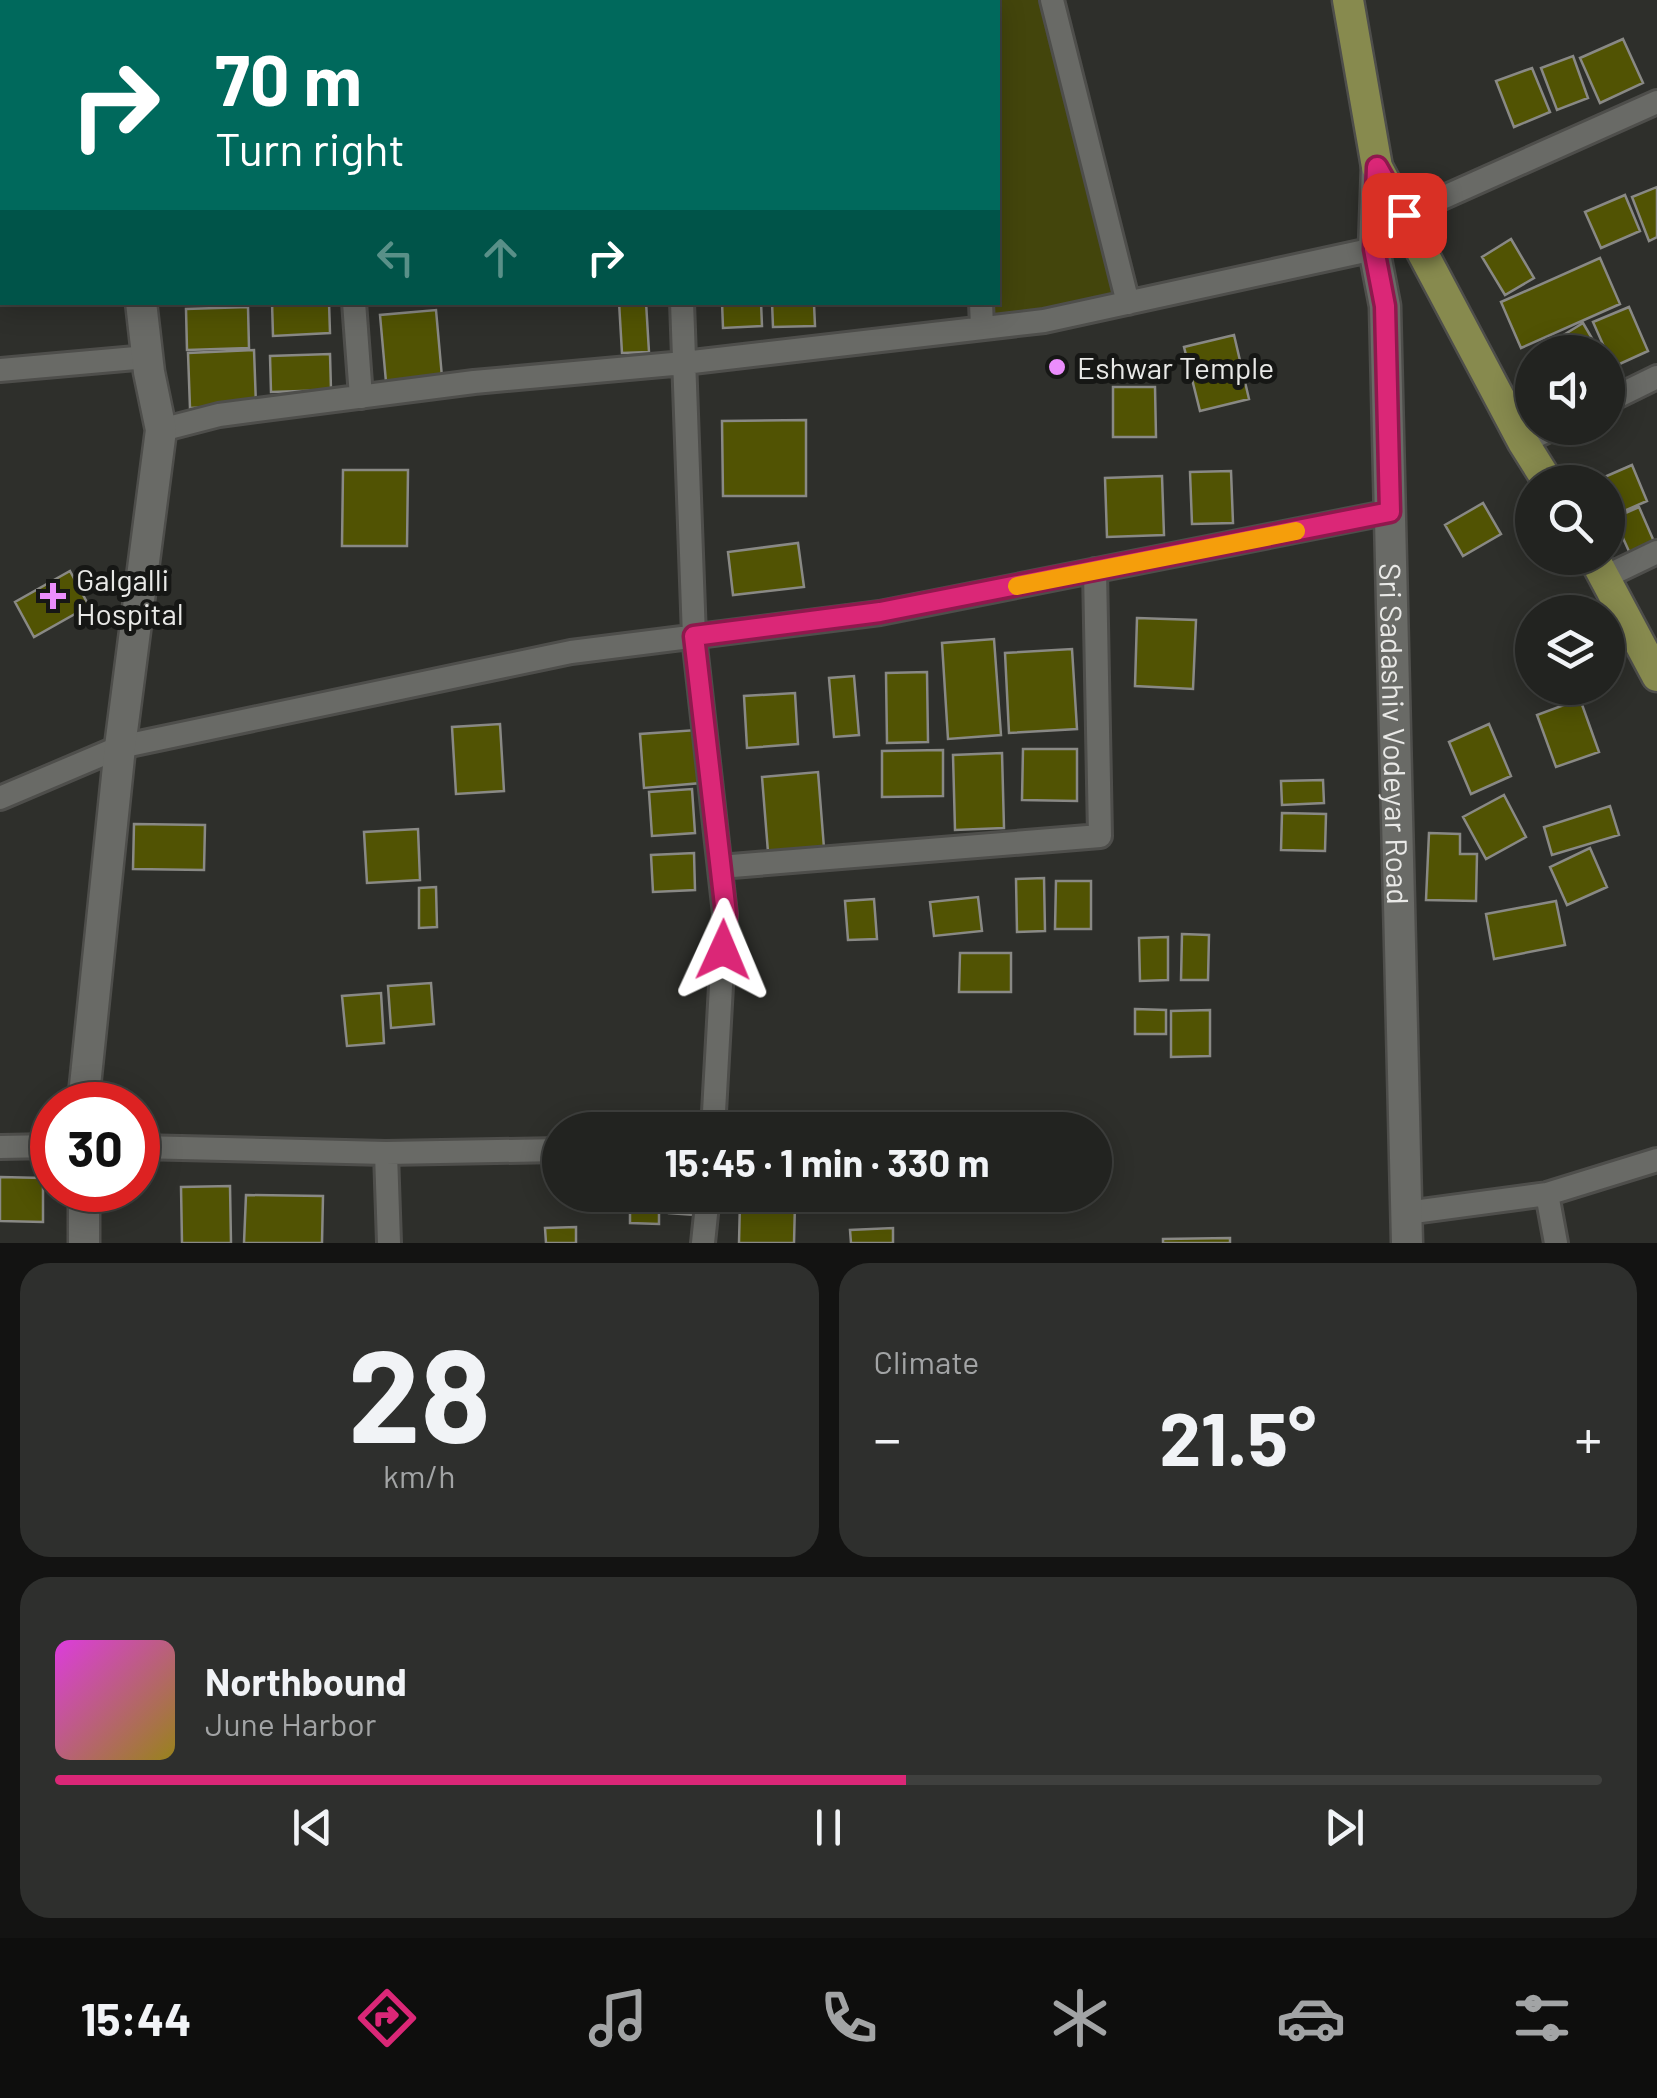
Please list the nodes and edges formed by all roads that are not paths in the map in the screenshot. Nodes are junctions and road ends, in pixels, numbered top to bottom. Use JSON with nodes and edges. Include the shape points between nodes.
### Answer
{"nodes":[{"id":1,"x":1052,"y":0,"type":"edge"},
{"id":2,"x":1348,"y":0,"type":"edge"},
{"id":3,"x":1657,"y":102,"type":"edge"},
{"id":4,"x":1377,"y":167,"type":"junction"},
{"id":5,"x":1404,"y":215,"type":"junction"},
{"id":6,"x":1374,"y":249,"type":"junction"},
{"id":7,"x":1128,"y":303,"type":"junction"},
{"id":8,"x":141,"y":305,"type":"edge"},
{"id":9,"x":354,"y":305,"type":"edge"},
{"id":10,"x":682,"y":305,"type":"edge"},
{"id":11,"x":981,"y":305,"type":"edge"},
{"id":12,"x":982,"y":328,"type":"junction"},
{"id":13,"x":147,"y":358,"type":"junction"},
{"id":14,"x":684,"y":363,"type":"junction"},
{"id":15,"x":0,"y":370,"type":"edge"},
{"id":16,"x":1657,"y":377,"type":"edge"},
{"id":17,"x":1625,"y":393,"type":"edge"},
{"id":18,"x":361,"y":396,"type":"junction"},
{"id":19,"x":1515,"y":427,"type":"edge"},
{"id":20,"x":161,"y":430,"type":"junction"},
{"id":21,"x":1390,"y":512,"type":"junction"},
{"id":22,"x":1657,"y":552,"type":"edge"},
{"id":23,"x":1625,"y":560,"type":"edge"},
{"id":24,"x":1096,"y":570,"type":"junction"},
{"id":25,"x":1603,"y":575,"type":"edge"},
{"id":26,"x":694,"y":636,"type":"junction"},
{"id":27,"x":1656,"y":674,"type":"edge"},
{"id":28,"x":120,"y":747,"type":"junction"},
{"id":29,"x":0,"y":798,"type":"edge"},
{"id":30,"x":720,"y":868,"type":"junction"},
{"id":31,"x":85,"y":1082,"type":"edge"},
{"id":32,"x":713,"y":1112,"type":"edge"},
{"id":33,"x":30,"y":1146,"type":"edge"},
{"id":34,"x":0,"y":1147,"type":"edge"},
{"id":35,"x":160,"y":1148,"type":"edge"},
{"id":36,"x":542,"y":1150,"type":"edge"},
{"id":37,"x":386,"y":1154,"type":"junction"},
{"id":38,"x":1657,"y":1160,"type":"edge"},
{"id":39,"x":1547,"y":1194,"type":"junction"},
{"id":40,"x":84,"y":1212,"type":"edge"},
{"id":41,"x":706,"y":1212,"type":"edge"},
{"id":42,"x":1406,"y":1228,"type":"edge"},
{"id":43,"x":84,"y":1243,"type":"edge"},
{"id":44,"x":389,"y":1243,"type":"edge"},
{"id":45,"x":703,"y":1243,"type":"edge"},
{"id":46,"x":1556,"y":1243,"type":"edge"}],
"edges":[{"from":1,"to":7,"type":"street"},
{"from":2,"to":4,"type":"main road"},
{"from":3,"to":5,"type":"street"},
{"from":4,"to":5,"type":"main road"},
{"from":4,"to":6,"type":"main road","name":"Sri Sadashiv Vodeyar Road"},
{"from":5,"to":19,"type":"main road"},
{"from":6,"to":7,"type":"street"},
{"from":6,"to":21,"type":"main road","name":"Sri Sadashiv Vodeyar Road","via":[[1385,306]]},
{"from":7,"to":12,"type":"street"},
{"from":8,"to":13,"type":"main road"},
{"from":9,"to":18,"type":"street"},
{"from":10,"to":14,"type":"street"},
{"from":11,"to":12,"type":"street"},
{"from":12,"to":14,"type":"street"},
{"from":13,"to":15,"type":"street"},
{"from":13,"to":20,"type":"main road"},
{"from":14,"to":18,"type":"street"},
{"from":14,"to":26,"type":"street"},
{"from":16,"to":17,"type":"street"},
{"from":18,"to":20,"type":"street"},
{"from":20,"to":28,"type":"main road"},
{"from":21,"to":24,"type":"street"},
{"from":21,"to":42,"type":"main road","name":"Sri Sadashiv Vodeyar Road"},
{"from":22,"to":23,"type":"street"},
{"from":24,"to":26,"type":"street","via":[[880,612]]},
{"from":24,"to":30,"type":"street","via":[[1100,836]]},
{"from":25,"to":27,"type":"main road"},
{"from":26,"to":28,"type":"street","via":[[572,652]]},
{"from":26,"to":30,"type":"street"},
{"from":28,"to":29,"type":"street"},
{"from":28,"to":31,"type":"main road"},
{"from":30,"to":32,"type":"street","via":[[726,914]]},
{"from":33,"to":34,"type":"street"},
{"from":35,"to":37,"type":"street"},
{"from":36,"to":37,"type":"street"},
{"from":37,"to":44,"type":"street"},
{"from":38,"to":39,"type":"street"},
{"from":39,"to":42,"type":"street"},
{"from":39,"to":46,"type":"street"},
{"from":40,"to":43,"type":"main road"},
{"from":41,"to":45,"type":"street"}]}
